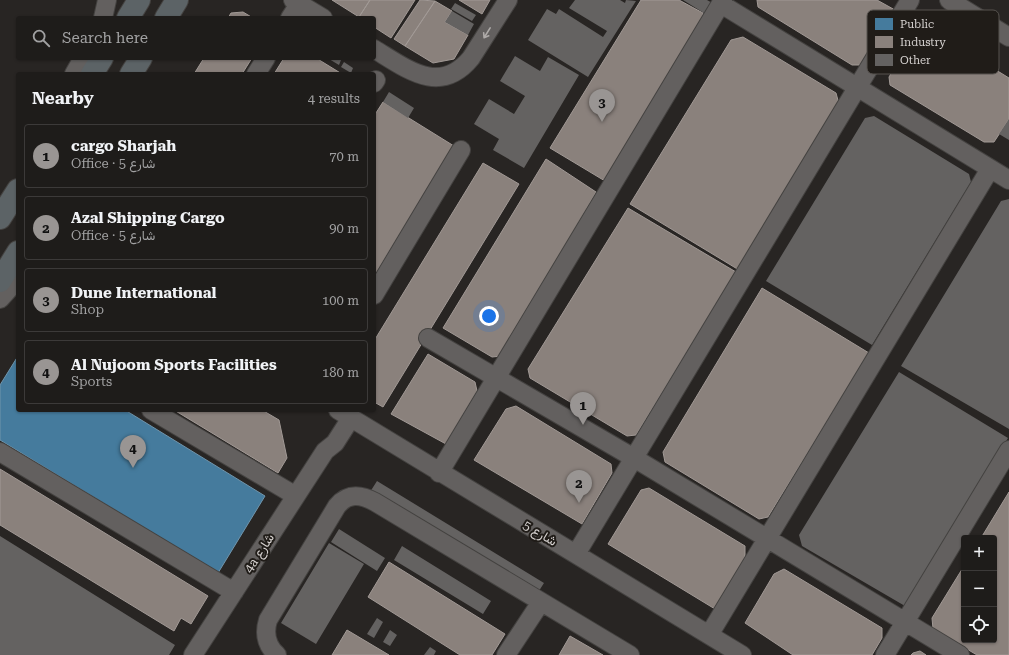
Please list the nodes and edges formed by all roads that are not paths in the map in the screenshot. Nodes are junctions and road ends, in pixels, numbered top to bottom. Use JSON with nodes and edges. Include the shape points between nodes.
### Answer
{"nodes":[{"id":1,"x":107,"y":0,"type":"edge"},
{"id":2,"x":139,"y":0,"type":"edge"},
{"id":3,"x":177,"y":0,"type":"edge"},
{"id":4,"x":508,"y":0,"type":"edge"},
{"id":5,"x":910,"y":0,"type":"edge"},
{"id":6,"x":949,"y":0,"type":"edge"},
{"id":7,"x":722,"y":2,"type":"edge"},
{"id":8,"x":294,"y":7,"type":"edge"},
{"id":9,"x":904,"y":10,"type":"edge"},
{"id":10,"x":966,"y":10,"type":"edge"},
{"id":11,"x":103,"y":16,"type":"edge"},
{"id":12,"x":129,"y":16,"type":"edge"},
{"id":13,"x":167,"y":16,"type":"edge"},
{"id":14,"x":318,"y":16,"type":"edge"},
{"id":15,"x":999,"y":30,"type":"edge"},
{"id":16,"x":1009,"y":36,"type":"edge"},
{"id":17,"x":376,"y":50,"type":"edge"},
{"id":18,"x":82,"y":60,"type":"edge"},
{"id":19,"x":101,"y":60,"type":"edge"},
{"id":20,"x":140,"y":60,"type":"edge"},
{"id":21,"x":265,"y":60,"type":"edge"},
{"id":22,"x":867,"y":71,"type":"edge"},
{"id":23,"x":75,"y":72,"type":"edge"},
{"id":24,"x":93,"y":72,"type":"edge"},
{"id":25,"x":132,"y":72,"type":"edge"},
{"id":26,"x":257,"y":72,"type":"edge"},
{"id":27,"x":857,"y":88,"type":"junction"},
{"id":28,"x":461,"y":150,"type":"dead end"},
{"id":29,"x":990,"y":169,"type":"junction"},
{"id":30,"x":1009,"y":180,"type":"edge"},
{"id":31,"x":16,"y":193,"type":"edge"},
{"id":32,"x":1,"y":214,"type":"edge"},
{"id":33,"x":16,"y":255,"type":"edge"},
{"id":34,"x":0,"y":281,"type":"edge"},
{"id":35,"x":16,"y":281,"type":"edge"},
{"id":36,"x":376,"y":292,"type":"edge"},
{"id":37,"x":0,"y":299,"type":"edge"},
{"id":38,"x":428,"y":338,"type":"dead end"},
{"id":39,"x":496,"y":378,"type":"junction"},
{"id":40,"x":154,"y":412,"type":"edge"},
{"id":41,"x":344,"y":414,"type":"edge"},
{"id":42,"x":1009,"y":450,"type":"edge"},
{"id":43,"x":0,"y":452,"type":"edge"},
{"id":44,"x":634,"y":458,"type":"junction"},
{"id":45,"x":439,"y":473,"type":"junction"},
{"id":46,"x":296,"y":496,"type":"junction"},
{"id":47,"x":767,"y":540,"type":"junction"},
{"id":48,"x":576,"y":554,"type":"junction"},
{"id":49,"x":234,"y":592,"type":"junction"},
{"id":50,"x":541,"y":602,"type":"junction"},
{"id":51,"x":905,"y":621,"type":"junction"},
{"id":52,"x":709,"y":636,"type":"junction"},
{"id":53,"x":193,"y":655,"type":"edge"},
{"id":54,"x":277,"y":655,"type":"edge"},
{"id":55,"x":506,"y":655,"type":"edge"},
{"id":56,"x":630,"y":655,"type":"edge"},
{"id":57,"x":742,"y":655,"type":"edge"},
{"id":58,"x":885,"y":655,"type":"edge"},
{"id":59,"x":960,"y":655,"type":"edge"}],
"edges":[{"from":1,"to":11,"type":"street"},
{"from":2,"to":12,"type":"main road"},
{"from":3,"to":13,"type":"main road"},
{"from":4,"to":17,"type":"street","one_way":true,"via":[[472,58],[465,66],[448,76],[428,77],[418,74]]},
{"from":5,"to":9,"type":"street"},
{"from":6,"to":10,"type":"street"},
{"from":7,"to":27,"type":"street"},
{"from":7,"to":39,"type":"street"},
{"from":8,"to":14,"type":"street"},
{"from":15,"to":16,"type":"street"},
{"from":18,"to":23,"type":"street"},
{"from":19,"to":24,"type":"main road"},
{"from":20,"to":25,"type":"main road"},
{"from":21,"to":26,"type":"street"},
{"from":22,"to":27,"type":"street"},
{"from":27,"to":29,"type":"street"},
{"from":27,"to":44,"type":"street"},
{"from":28,"to":36,"type":"street"},
{"from":29,"to":30,"type":"street"},
{"from":29,"to":47,"type":"street"},
{"from":31,"to":32,"type":"main road"},
{"from":33,"to":34,"type":"main road"},
{"from":35,"to":37,"type":"street"},
{"from":38,"to":39,"type":"street"},
{"from":39,"to":44,"type":"street"},
{"from":39,"to":45,"type":"street"},
{"from":40,"to":46,"type":"street"},
{"from":41,"to":45,"type":"street","name":"شارع 5"},
{"from":41,"to":46,"type":"street","name":"4a شارع","via":[[329,434],[325,451]]},
{"from":42,"to":51,"type":"street"},
{"from":43,"to":49,"type":"street"},
{"from":44,"to":47,"type":"street"},
{"from":44,"to":48,"type":"street"},
{"from":45,"to":48,"type":"street","name":"شارع 5"},
{"from":46,"to":49,"type":"street","name":"4a شارع"},
{"from":47,"to":51,"type":"street"},
{"from":47,"to":52,"type":"street"},
{"from":48,"to":52,"type":"street","name":"شارع 5"},
{"from":49,"to":53,"type":"street","name":"4a شارع"},
{"from":50,"to":54,"type":"street","via":[[375,502],[354,495],[347,497],[337,506],[268,620],[266,638]]},
{"from":50,"to":55,"type":"street"},
{"from":50,"to":56,"type":"street"},
{"from":51,"to":58,"type":"street"},
{"from":51,"to":59,"type":"street"},
{"from":52,"to":57,"type":"street","name":"شارع 5"}]}
